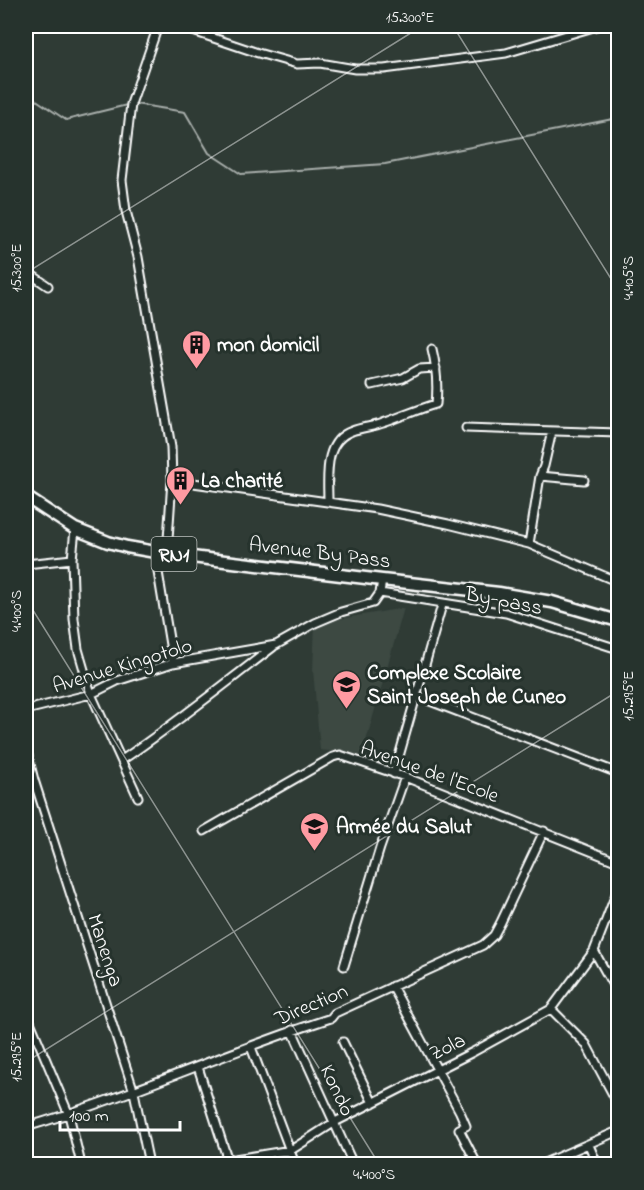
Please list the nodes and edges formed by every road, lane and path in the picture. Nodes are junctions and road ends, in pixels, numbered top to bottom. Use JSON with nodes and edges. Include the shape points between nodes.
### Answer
{"nodes":[{"id":1,"x":158,"y":26,"type":"edge"},
{"id":2,"x":178,"y":26,"type":"edge"},
{"id":3,"x":597,"y":26,"type":"edge"},
{"id":4,"x":26,"y":271,"type":"edge"},
{"id":5,"x":48,"y":286,"type":"dead end"},
{"id":6,"x":432,"y":349,"type":"dead end"},
{"id":7,"x":436,"y":368,"type":"junction"},
{"id":8,"x":372,"y":385,"type":"dead end"},
{"id":9,"x":466,"y":428,"type":"dead end"},
{"id":10,"x":552,"y":431,"type":"junction"},
{"id":11,"x":618,"y":433,"type":"edge"},
{"id":12,"x":540,"y":476,"type":"junction"},
{"id":13,"x":172,"y":480,"type":"junction"},
{"id":14,"x":584,"y":480,"type":"dead end"},
{"id":15,"x":26,"y":497,"type":"edge"},
{"id":16,"x":328,"y":501,"type":"junction"},
{"id":17,"x":75,"y":529,"type":"junction"},
{"id":18,"x":529,"y":544,"type":"junction"},
{"id":19,"x":167,"y":554,"type":"junction"},
{"id":20,"x":72,"y":559,"type":"junction"},
{"id":21,"x":26,"y":564,"type":"edge"},
{"id":22,"x":158,"y":572,"type":"dead end"},
{"id":23,"x":382,"y":580,"type":"junction"},
{"id":24,"x":618,"y":582,"type":"edge"},
{"id":25,"x":380,"y":593,"type":"junction"},
{"id":26,"x":442,"y":605,"type":"junction"},
{"id":27,"x":618,"y":621,"type":"edge"},
{"id":28,"x":276,"y":645,"type":"junction"},
{"id":29,"x":618,"y":649,"type":"edge"},
{"id":30,"x":173,"y":663,"type":"junction"},
{"id":31,"x":91,"y":694,"type":"junction"},
{"id":32,"x":417,"y":696,"type":"junction"},
{"id":33,"x":26,"y":710,"type":"edge"},
{"id":34,"x":26,"y":748,"type":"edge"},
{"id":35,"x":122,"y":760,"type":"junction"},
{"id":36,"x":618,"y":773,"type":"edge"},
{"id":37,"x":394,"y":774,"type":"junction"},
{"id":38,"x":405,"y":777,"type":"junction"},
{"id":39,"x":138,"y":796,"type":"dead end"},
{"id":40,"x":204,"y":831,"type":"dead end"},
{"id":41,"x":544,"y":831,"type":"junction"},
{"id":42,"x":618,"y":862,"type":"edge"},
{"id":43,"x":618,"y":889,"type":"edge"},
{"id":44,"x":594,"y":951,"type":"junction"},
{"id":45,"x":344,"y":966,"type":"dead end"},
{"id":46,"x":392,"y":986,"type":"junction"},
{"id":47,"x":618,"y":994,"type":"edge"},
{"id":48,"x":551,"y":1009,"type":"junction"},
{"id":49,"x":26,"y":1012,"type":"edge"},
{"id":50,"x":292,"y":1030,"type":"junction"},
{"id":51,"x":343,"y":1042,"type":"dead end"},
{"id":52,"x":252,"y":1047,"type":"junction"},
{"id":53,"x":198,"y":1067,"type":"junction"},
{"id":54,"x":437,"y":1069,"type":"junction"},
{"id":55,"x":134,"y":1092,"type":"junction"},
{"id":56,"x":373,"y":1103,"type":"junction"},
{"id":57,"x":618,"y":1104,"type":"edge"},
{"id":58,"x":69,"y":1115,"type":"junction"},
{"id":59,"x":335,"y":1122,"type":"junction"},
{"id":60,"x":26,"y":1127,"type":"edge"},
{"id":61,"x":618,"y":1131,"type":"edge"},
{"id":62,"x":589,"y":1145,"type":"junction"},
{"id":63,"x":291,"y":1150,"type":"junction"},
{"id":64,"x":228,"y":1162,"type":"edge"},
{"id":65,"x":81,"y":1164,"type":"edge"},
{"id":66,"x":149,"y":1164,"type":"edge"},
{"id":67,"x":295,"y":1164,"type":"edge"},
{"id":68,"x":353,"y":1164,"type":"edge"},
{"id":69,"x":477,"y":1164,"type":"edge"},
{"id":70,"x":542,"y":1164,"type":"edge"},
{"id":71,"x":597,"y":1164,"type":"edge"}],
"edges":[{"from":1,"to":13,"type":"street","via":[[131,104],[122,180],[169,434]]},
{"from":2,"to":3,"type":"street","via":[[297,64],[355,69],[384,69],[506,53]]},
{"from":4,"to":5,"type":"street"},
{"from":6,"to":7,"type":"street"},
{"from":7,"to":8,"type":"street","via":[[419,369],[403,378]]},
{"from":7,"to":16,"type":"street","via":[[436,404],[348,432],[341,438],[330,452]]},
{"from":9,"to":10,"type":"street"},
{"from":10,"to":11,"type":"street"},
{"from":10,"to":12,"type":"street"},
{"from":12,"to":14,"type":"street"},
{"from":12,"to":18,"type":"street"},
{"from":13,"to":16,"type":"street"},
{"from":13,"to":19,"type":"street"},
{"from":15,"to":17,"type":"highway","name":"Avenue By Pass","number":"RN1"},
{"from":16,"to":18,"type":"street","via":[[377,508]]},
{"from":17,"to":19,"type":"highway","name":"Avenue By Pass","number":"RN1","via":[[108,542]]},
{"from":17,"to":20,"type":"street"},
{"from":18,"to":24,"type":"street"},
{"from":19,"to":23,"type":"highway","name":"Avenue By Pass","number":"RN1"},
{"from":20,"to":21,"type":"street"},
{"from":20,"to":31,"type":"street","via":[[78,649]]},
{"from":22,"to":30,"type":"street"},
{"from":23,"to":25,"type":"street"},
{"from":23,"to":27,"type":"highway","name":"Avenue By Pass","number":"RN1","via":[[522,596]]},
{"from":25,"to":26,"type":"street","name":"By-pass"},
{"from":25,"to":28,"type":"street","name":"Avenue Kingotolo","via":[[369,606],[341,612]]},
{"from":26,"to":29,"type":"street","name":"By-pass","via":[[506,613]]},
{"from":26,"to":32,"type":"street"},
{"from":28,"to":30,"type":"street","name":"Avenue Kingotolo"},
{"from":28,"to":35,"type":"street"},
{"from":30,"to":31,"type":"street","name":"Avenue Kingotolo"},
{"from":31,"to":33,"type":"street","name":"Avenue Kingotolo"},
{"from":31,"to":35,"type":"street"},
{"from":32,"to":36,"type":"street"},
{"from":32,"to":37,"type":"street"},
{"from":34,"to":55,"type":"street","name":"Manenga"},
{"from":35,"to":39,"type":"street"},
{"from":37,"to":38,"type":"street","name":"Avenue de l'Ecole"},
{"from":37,"to":40,"type":"street","name":"Avenue de l'Ecole","via":[[337,755]]},
{"from":38,"to":41,"type":"street","name":"Avenue de l'Ecole"},
{"from":38,"to":45,"type":"street"},
{"from":41,"to":42,"type":"street","name":"Avenue de l'Ecole"},
{"from":41,"to":46,"type":"street","name":"Direction","via":[[494,935],[470,952]]},
{"from":43,"to":44,"type":"street","name":"Zola"},
{"from":44,"to":47,"type":"street"},
{"from":44,"to":48,"type":"street","name":"Zola"},
{"from":46,"to":50,"type":"street","name":"Direction","via":[[331,1018]]},
{"from":46,"to":54,"type":"street"},
{"from":48,"to":54,"type":"street","name":"Zola"},
{"from":48,"to":57,"type":"street","via":[[586,1044]]},
{"from":49,"to":58,"type":"street"},
{"from":50,"to":52,"type":"street","name":"Direction"},
{"from":50,"to":59,"type":"street","name":"Kondo"},
{"from":51,"to":56,"type":"street"},
{"from":52,"to":53,"type":"street","name":"Direction"},
{"from":52,"to":63,"type":"street"},
{"from":53,"to":55,"type":"street","name":"Direction"},
{"from":53,"to":64,"type":"street"},
{"from":54,"to":56,"type":"street","name":"Zola"},
{"from":54,"to":69,"type":"street","via":[[466,1126],[459,1129]]},
{"from":55,"to":58,"type":"street","name":"Direction"},
{"from":55,"to":66,"type":"street","name":"Manenga"},
{"from":56,"to":59,"type":"street","name":"Zola"},
{"from":58,"to":60,"type":"street","name":"Direction"},
{"from":58,"to":65,"type":"street"},
{"from":59,"to":63,"type":"street","name":"Zola"},
{"from":59,"to":68,"type":"street","name":"Kondo"},
{"from":61,"to":62,"type":"street"},
{"from":62,"to":70,"type":"street"},
{"from":62,"to":71,"type":"street"},
{"from":63,"to":64,"type":"street","name":"Zola"},
{"from":63,"to":67,"type":"street"}]}
